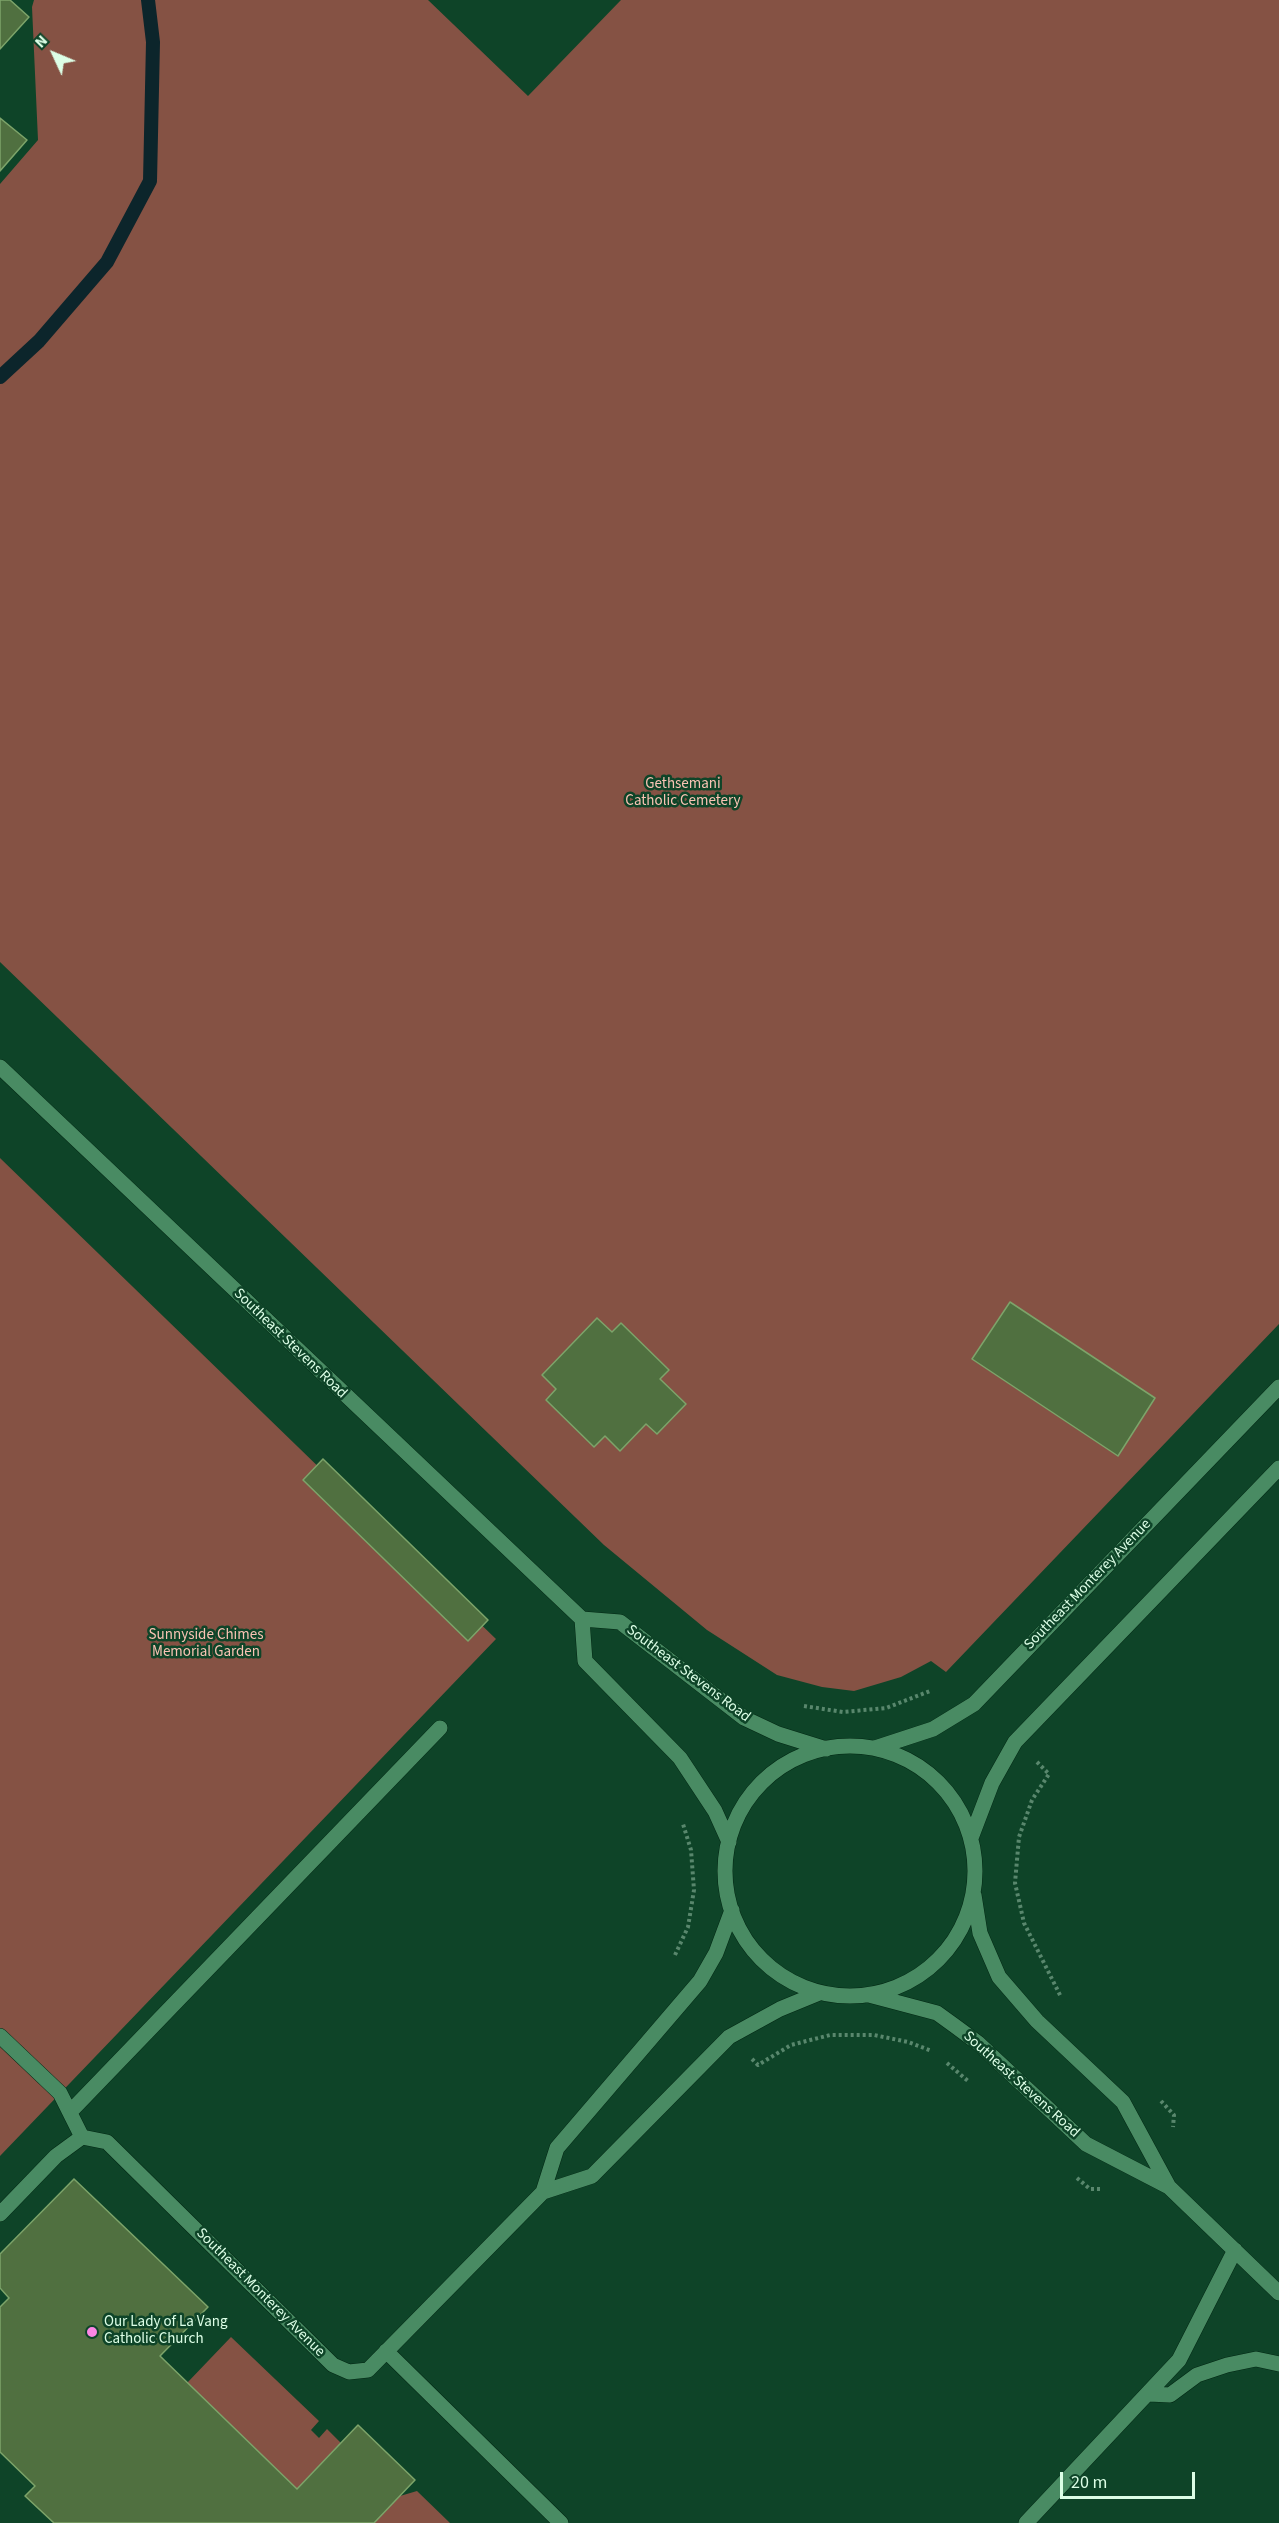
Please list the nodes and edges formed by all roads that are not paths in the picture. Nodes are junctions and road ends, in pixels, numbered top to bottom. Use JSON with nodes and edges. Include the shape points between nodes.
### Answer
{"nodes":[{"id":1,"x":0,"y":1067,"type":"edge"},
{"id":2,"x":1279,"y":1387,"type":"edge"},
{"id":3,"x":1279,"y":1468,"type":"edge"},
{"id":4,"x":582,"y":1619,"type":"junction"},
{"id":5,"x":440,"y":1728,"type":"dead end"},
{"id":6,"x":874,"y":1748,"type":"junction"},
{"id":7,"x":826,"y":1749,"type":"junction"},
{"id":8,"x":971,"y":1838,"type":"junction"},
{"id":9,"x":729,"y":1842,"type":"junction"},
{"id":10,"x":974,"y":1893,"type":"junction"},
{"id":11,"x":732,"y":1910,"type":"junction"},
{"id":12,"x":819,"y":1993,"type":"junction"},
{"id":13,"x":869,"y":1995,"type":"junction"},
{"id":14,"x":0,"y":2036,"type":"edge"},
{"id":15,"x":70,"y":2112,"type":"junction"},
{"id":16,"x":82,"y":2137,"type":"junction"},
{"id":17,"x":1169,"y":2187,"type":"junction"},
{"id":18,"x":543,"y":2192,"type":"junction"},
{"id":19,"x":0,"y":2214,"type":"edge"},
{"id":20,"x":1234,"y":2250,"type":"junction"},
{"id":21,"x":1279,"y":2293,"type":"edge"},
{"id":22,"x":387,"y":2352,"type":"junction"},
{"id":23,"x":1279,"y":2364,"type":"edge"},
{"id":24,"x":1149,"y":2394,"type":"junction"},
{"id":25,"x":561,"y":2523,"type":"edge"},
{"id":26,"x":1026,"y":2523,"type":"edge"}],
"edges":[{"from":1,"to":4,"type":"street","name":"Southeast Stevens Road"},
{"from":2,"to":6,"type":"street","name":"Southeast Monterey Avenue","via":[[974,1704],[933,1729]]},
{"from":3,"to":8,"type":"street","via":[[1015,1742],[992,1783]]},
{"from":4,"to":7,"type":"street","name":"Southeast Stevens Road","via":[[620,1622],[760,1728]]},
{"from":4,"to":9,"type":"street","via":[[585,1661],[680,1758],[715,1811]]},
{"from":5,"to":15,"type":"street"},
{"from":6,"to":7,"type":"street"},
{"from":6,"to":8,"type":"street","via":[[916,1764],[936,1780],[961,1813]]},
{"from":7,"to":9,"type":"street","via":[[797,1758],[762,1782],[737,1818]]},
{"from":8,"to":10,"type":"street","via":[[976,1868]]},
{"from":9,"to":11,"type":"street","via":[[726,1876]]},
{"from":10,"to":13,"type":"street","via":[[951,1946],[930,1968],[907,1983]]},
{"from":10,"to":17,"type":"street","name":"Southeast Stevens Road","via":[[980,1933],[999,1977],[1036,2021],[1123,2102]]},
{"from":11,"to":12,"type":"street","via":[[739,1930],[768,1966],[791,1982]]},
{"from":11,"to":18,"type":"street","name":"Southeast Monterey Avenue","via":[[716,1953],[700,1981],[557,2148]]},
{"from":12,"to":13,"type":"street"},
{"from":12,"to":18,"type":"street","name":"Southeast Monterey Avenue","via":[[780,2008],[729,2037],[592,2176]]},
{"from":13,"to":17,"type":"street","name":"Southeast Stevens Road","via":[[937,2013],[978,2043],[1086,2144]]},
{"from":14,"to":15,"type":"street","via":[[60,2093]]},
{"from":15,"to":16,"type":"street"},
{"from":16,"to":19,"type":"street","via":[[56,2156]]},
{"from":16,"to":22,"type":"street","name":"Southeast Monterey Avenue","via":[[107,2142],[333,2365],[349,2372],[368,2370]]},
{"from":17,"to":20,"type":"street","name":"Southeast Stevens Road"},
{"from":18,"to":22,"type":"street","name":"Southeast Monterey Avenue"},
{"from":20,"to":21,"type":"street","name":"Southeast Stevens Road"},
{"from":20,"to":24,"type":"street","via":[[1179,2360]]},
{"from":22,"to":25,"type":"street"},
{"from":23,"to":24,"type":"street","via":[[1256,2359],[1227,2365],[1197,2375],[1170,2395]]},
{"from":24,"to":26,"type":"street"}]}
